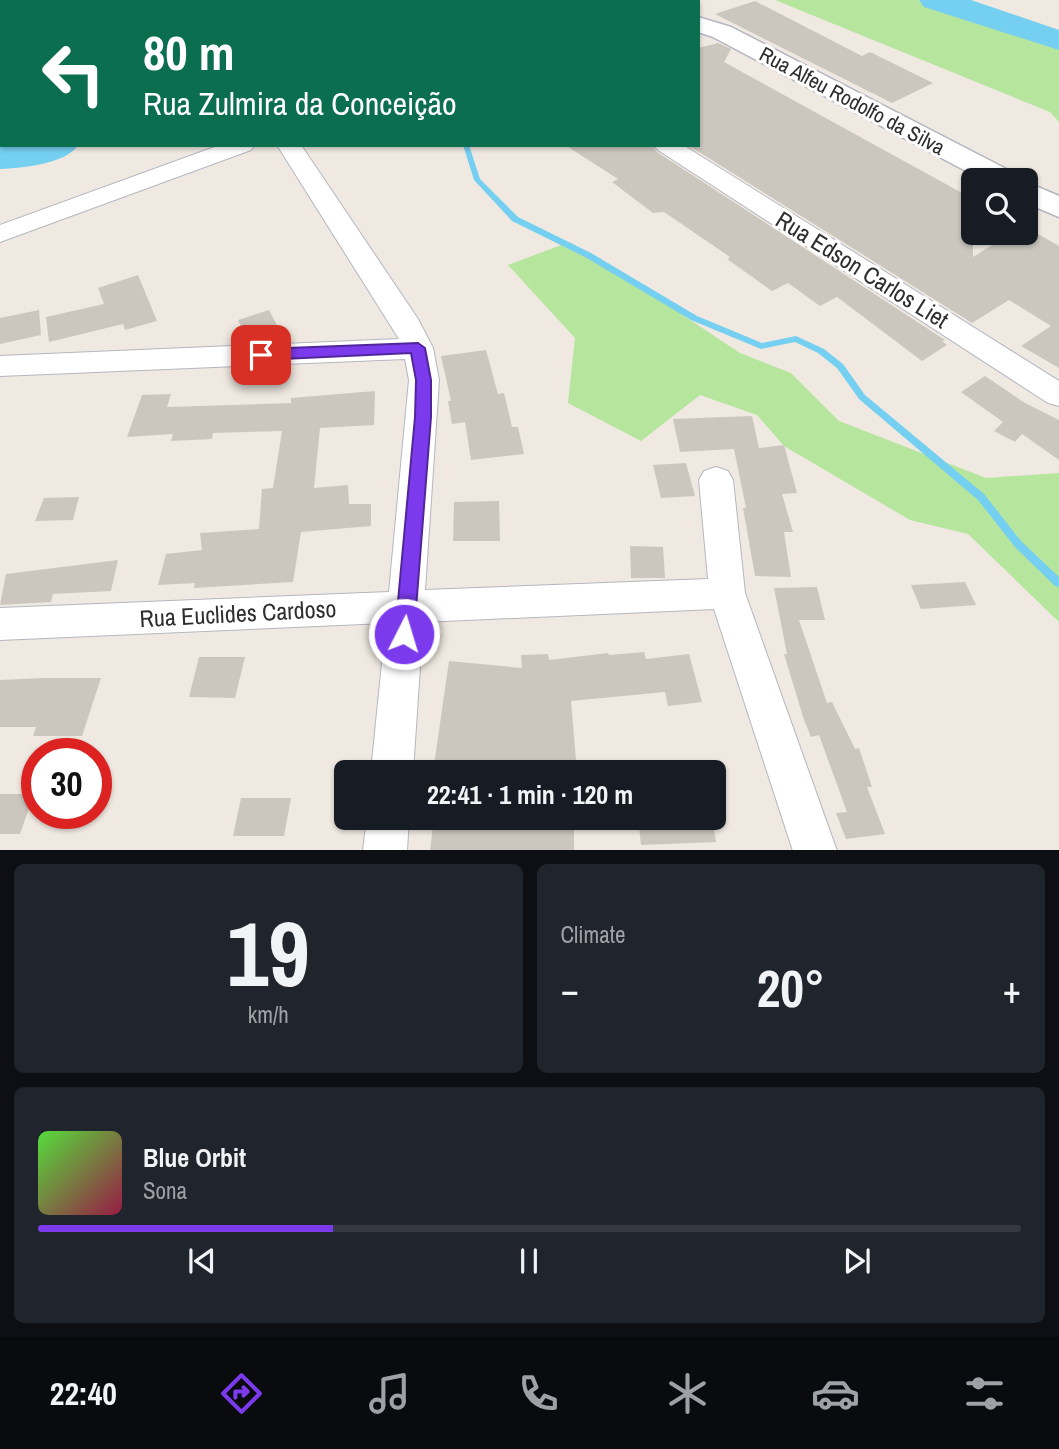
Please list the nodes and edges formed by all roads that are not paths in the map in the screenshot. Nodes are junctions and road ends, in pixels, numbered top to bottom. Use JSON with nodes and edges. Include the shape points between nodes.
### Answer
{"nodes":[{"id":1,"x":700,"y":25,"type":"edge"},
{"id":2,"x":238,"y":147,"type":"edge"},
{"id":3,"x":290,"y":147,"type":"edge"},
{"id":4,"x":669,"y":147,"type":"edge"},
{"id":5,"x":982,"y":168,"type":"edge"},
{"id":6,"x":1038,"y":197,"type":"edge"},
{"id":7,"x":1059,"y":208,"type":"edge"},
{"id":8,"x":0,"y":234,"type":"edge"},
{"id":9,"x":418,"y":348,"type":"junction"},
{"id":10,"x":0,"y":366,"type":"edge"},
{"id":11,"x":1059,"y":395,"type":"edge"},
{"id":12,"x":716,"y":480,"type":"dead end"},
{"id":13,"x":727,"y":593,"type":"junction"},
{"id":14,"x":407,"y":607,"type":"junction"},
{"id":15,"x":0,"y":624,"type":"edge"},
{"id":16,"x":393,"y":760,"type":"edge"},
{"id":17,"x":386,"y":830,"type":"edge"},
{"id":18,"x":384,"y":850,"type":"edge"},
{"id":19,"x":815,"y":850,"type":"edge"}],
"edges":[{"from":1,"to":5,"type":"street","name":"Rua Alfeu Rodolfo da Silva"},
{"from":2,"to":8,"type":"street"},
{"from":3,"to":9,"type":"street"},
{"from":4,"to":11,"type":"street","name":"Rua Edson Carlos Liet"},
{"from":6,"to":7,"type":"street"},
{"from":9,"to":10,"type":"street"},
{"from":9,"to":14,"type":"street","via":[[424,380],[423,417]]},
{"from":12,"to":13,"type":"street"},
{"from":13,"to":14,"type":"street","name":"Rua Euclides Cardoso"},
{"from":13,"to":19,"type":"street"},
{"from":14,"to":15,"type":"street","name":"Rua Euclides Cardoso"},
{"from":14,"to":16,"type":"street"},
{"from":17,"to":18,"type":"street"}]}
